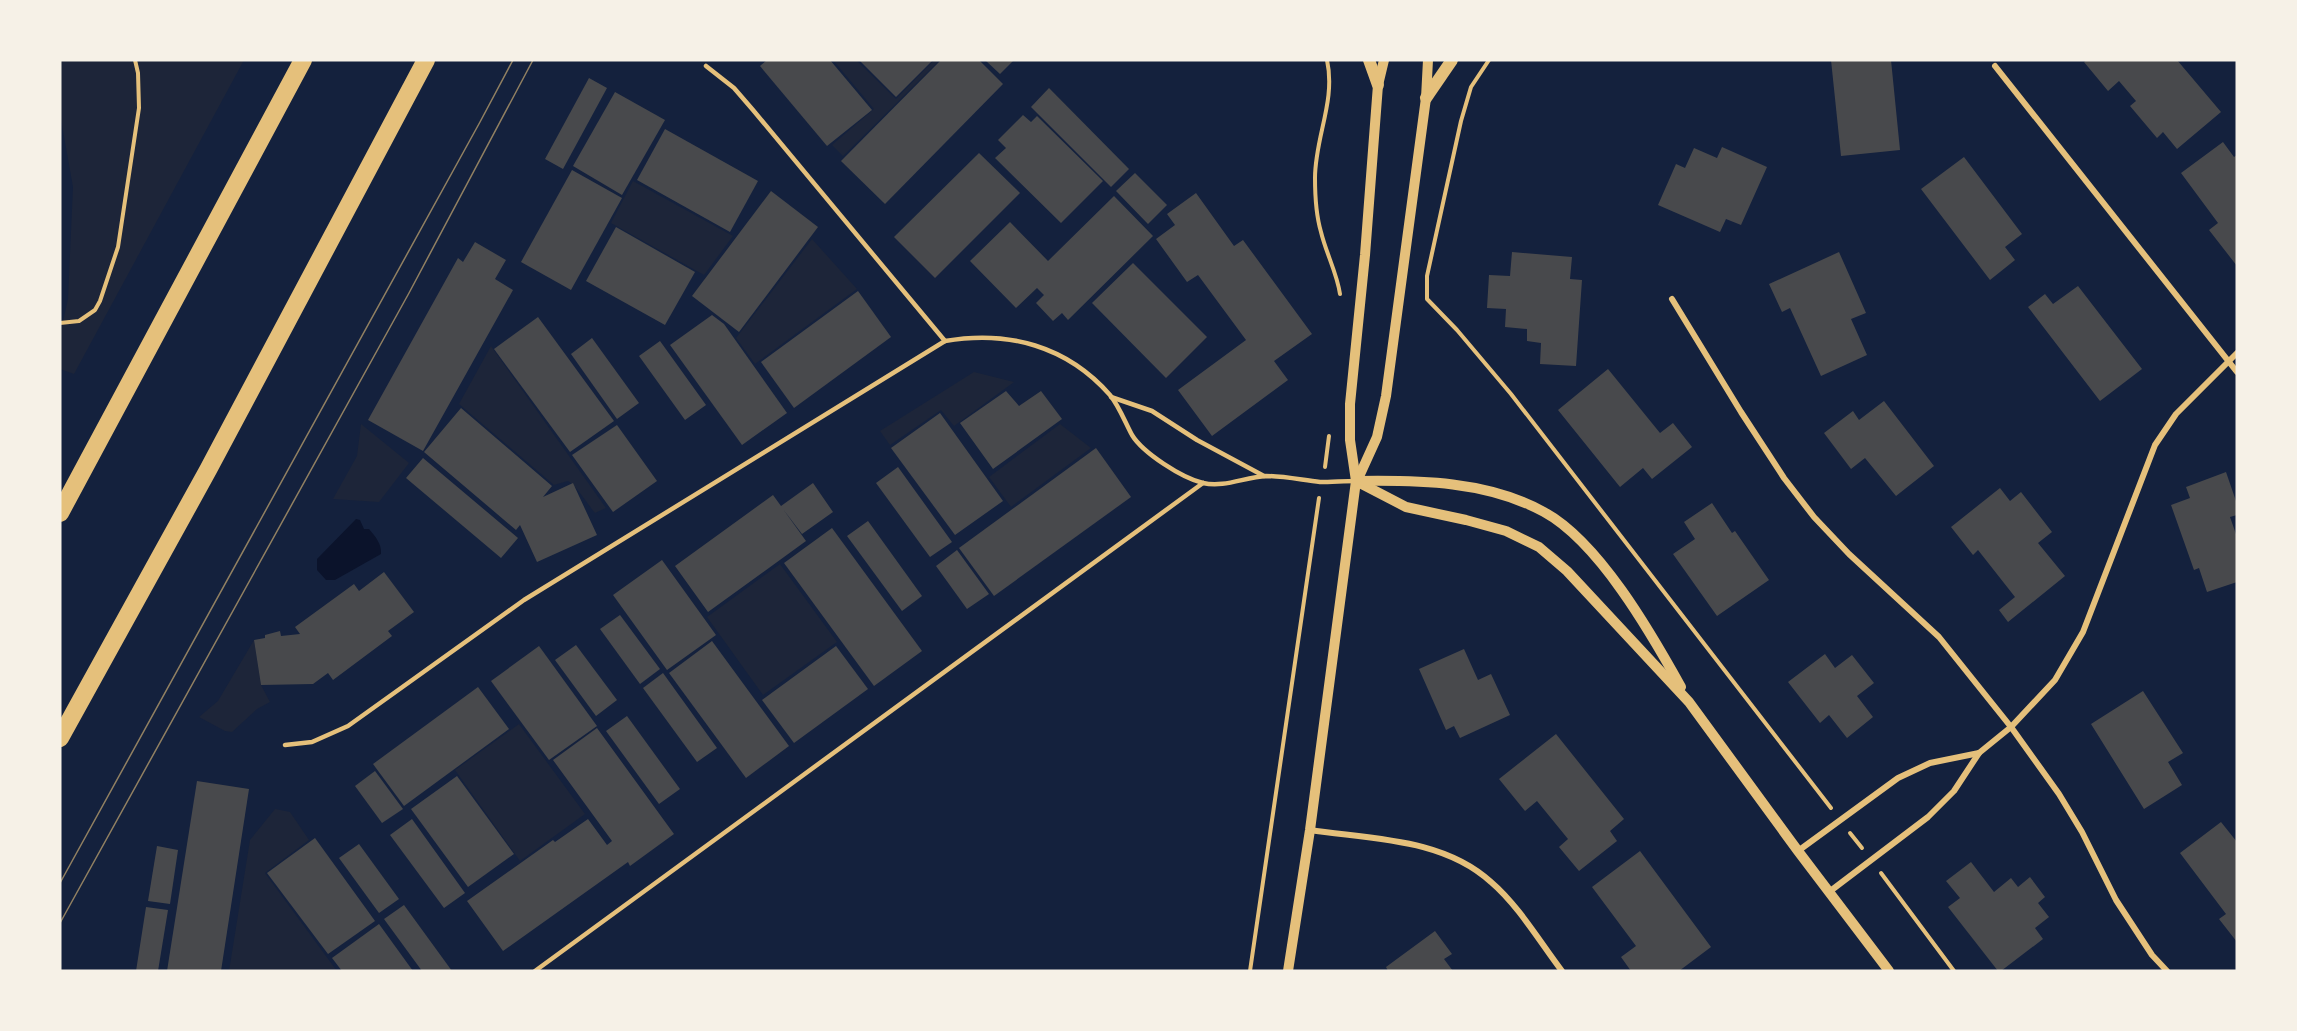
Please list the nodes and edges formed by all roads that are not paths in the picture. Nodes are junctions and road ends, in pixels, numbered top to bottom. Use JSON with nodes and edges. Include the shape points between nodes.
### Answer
{"nodes":[{"id":1,"x":303,"y":60,"type":"edge"},
{"id":2,"x":427,"y":60,"type":"edge"},
{"id":3,"x":1369,"y":60,"type":"edge"},
{"id":4,"x":1384,"y":60,"type":"edge"},
{"id":5,"x":1428,"y":60,"type":"edge"},
{"id":6,"x":1452,"y":60,"type":"edge"},
{"id":7,"x":706,"y":66,"type":"dead end"},
{"id":8,"x":1995,"y":66,"type":"dead end"},
{"id":9,"x":1378,"y":85,"type":"junction"},
{"id":10,"x":1426,"y":98,"type":"junction"},
{"id":11,"x":1672,"y":298,"type":"dead end"},
{"id":12,"x":945,"y":341,"type":"junction"},
{"id":13,"x":2237,"y":353,"type":"edge"},
{"id":14,"x":2228,"y":360,"type":"junction"},
{"id":15,"x":2237,"y":372,"type":"edge"},
{"id":16,"x":1111,"y":397,"type":"junction"},
{"id":17,"x":1264,"y":476,"type":"junction"},
{"id":18,"x":1356,"y":481,"type":"junction"},
{"id":19,"x":1203,"y":483,"type":"junction"},
{"id":20,"x":60,"y":513,"type":"edge"},
{"id":21,"x":1689,"y":702,"type":"junction"},
{"id":22,"x":2011,"y":727,"type":"junction"},
{"id":23,"x":60,"y":738,"type":"edge"},
{"id":24,"x":285,"y":745,"type":"dead end"},
{"id":25,"x":1979,"y":753,"type":"junction"},
{"id":26,"x":1310,"y":830,"type":"junction"},
{"id":27,"x":1798,"y":851,"type":"junction"},
{"id":28,"x":1829,"y":892,"type":"junction"},
{"id":29,"x":535,"y":971,"type":"edge"},
{"id":30,"x":1288,"y":971,"type":"edge"},
{"id":31,"x":1562,"y":971,"type":"edge"},
{"id":32,"x":1889,"y":971,"type":"edge"},
{"id":33,"x":2167,"y":971,"type":"edge"}],
"edges":[{"from":1,"to":20,"type":"highway"},
{"from":2,"to":23,"type":"highway"},
{"from":3,"to":9,"type":"main road"},
{"from":4,"to":9,"type":"street"},
{"from":5,"to":10,"type":"street"},
{"from":6,"to":10,"type":"main road"},
{"from":7,"to":12,"type":"lane","via":[[734,88]]},
{"from":8,"to":14,"type":"street"},
{"from":9,"to":18,"type":"street","via":[[1350,404]]},
{"from":10,"to":18,"type":"street","via":[[1386,396],[1377,437]]},
{"from":11,"to":22,"type":"street","via":[[1741,412],[1814,518],[1939,637]]},
{"from":12,"to":16,"type":"lane","via":[[989,336],[1036,345],[1071,362]]},
{"from":12,"to":24,"type":"lane","via":[[524,600],[348,726],[312,742]]},
{"from":13,"to":14,"type":"street"},
{"from":14,"to":15,"type":"street"},
{"from":14,"to":22,"type":"street","via":[[2176,414],[2155,445],[2083,632],[2055,680]]},
{"from":16,"to":17,"type":"lane","via":[[1160,415]]},
{"from":16,"to":19,"type":"lane","via":[[1146,452]]},
{"from":17,"to":18,"type":"lane"},
{"from":17,"to":19,"type":"lane","via":[[1236,483]]},
{"from":18,"to":21,"type":"street","via":[[1406,507],[1487,525],[1539,547],[1581,585]]},
{"from":18,"to":21,"type":"street","via":[[1413,480],[1469,488],[1509,497],[1545,512],[1581,542],[1627,598]]},
{"from":18,"to":26,"type":"street"},
{"from":19,"to":29,"type":"lane"},
{"from":21,"to":27,"type":"street"},
{"from":22,"to":25,"type":"street"},
{"from":22,"to":33,"type":"street","via":[[2059,794],[2116,900]]},
{"from":25,"to":27,"type":"street","via":[[1930,762],[1898,778]]},
{"from":25,"to":28,"type":"street","via":[[1954,791],[1928,817]]},
{"from":26,"to":30,"type":"street"},
{"from":26,"to":31,"type":"street","via":[[1425,847],[1461,860],[1491,881]]},
{"from":27,"to":28,"type":"street"},
{"from":28,"to":32,"type":"street"}]}
